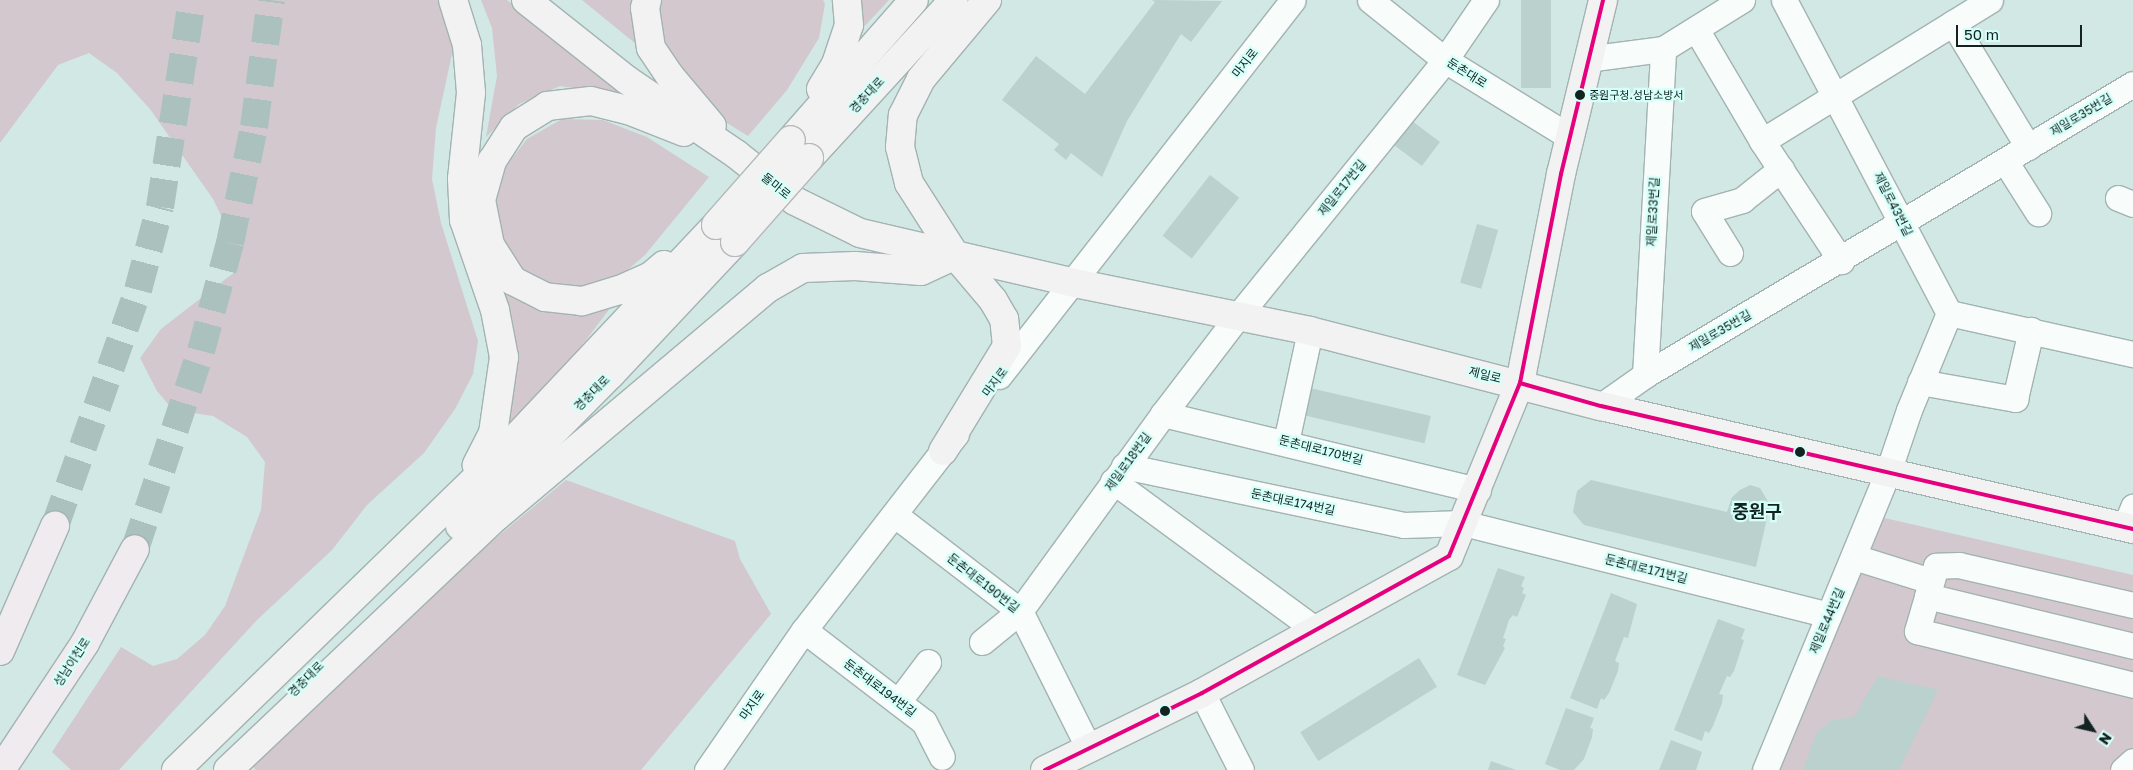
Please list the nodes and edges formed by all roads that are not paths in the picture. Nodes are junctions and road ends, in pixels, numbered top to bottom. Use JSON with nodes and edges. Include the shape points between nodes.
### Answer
{"nodes":[{"id":1,"x":453,"y":0,"type":"edge"},
{"id":2,"x":526,"y":0,"type":"edge"},
{"id":3,"x":647,"y":0,"type":"edge"},
{"id":4,"x":847,"y":0,"type":"edge"},
{"id":5,"x":914,"y":0,"type":"edge"},
{"id":6,"x":954,"y":0,"type":"edge"},
{"id":7,"x":987,"y":0,"type":"edge"},
{"id":8,"x":1293,"y":0,"type":"edge"},
{"id":9,"x":1370,"y":0,"type":"edge"},
{"id":10,"x":1486,"y":0,"type":"edge"},
{"id":11,"x":1603,"y":0,"type":"edge"},
{"id":12,"x":1742,"y":0,"type":"edge"},
{"id":13,"x":1784,"y":0,"type":"edge"},
{"id":14,"x":1990,"y":0,"type":"edge"},
{"id":15,"x":1953,"y":23,"type":"junction"},
{"id":16,"x":1696,"y":29,"type":"junction"},
{"id":17,"x":1663,"y":49,"type":"junction"},
{"id":18,"x":1587,"y":59,"type":"junction"},
{"id":19,"x":1445,"y":60,"type":"junction"},
{"id":20,"x":2133,"y":84,"type":"edge"},
{"id":21,"x":1837,"y":95,"type":"junction"},
{"id":22,"x":1570,"y":137,"type":"junction"},
{"id":23,"x":1762,"y":141,"type":"junction"},
{"id":24,"x":2028,"y":147,"type":"junction"},
{"id":25,"x":800,"y":149,"type":"junction"},
{"id":26,"x":736,"y":154,"type":"junction"},
{"id":27,"x":2005,"y":161,"type":"junction"},
{"id":28,"x":1781,"y":169,"type":"junction"},
{"id":29,"x":2038,"y":213,"type":"dead end"},
{"id":30,"x":1903,"y":223,"type":"junction"},
{"id":31,"x":725,"y":233,"type":"junction"},
{"id":32,"x":1730,"y":253,"type":"dead end"},
{"id":33,"x":955,"y":255,"type":"junction"},
{"id":34,"x":1841,"y":261,"type":"junction"},
{"id":35,"x":1070,"y":282,"type":"junction"},
{"id":36,"x":1949,"y":313,"type":"junction"},
{"id":37,"x":1238,"y":316,"type":"junction"},
{"id":38,"x":2030,"y":330,"type":"junction"},
{"id":39,"x":1310,"y":331,"type":"junction"},
{"id":40,"x":2133,"y":354,"type":"edge"},
{"id":41,"x":1645,"y":375,"type":"junction"},
{"id":42,"x":1920,"y":382,"type":"junction"},
{"id":43,"x":1520,"y":384,"type":"junction"},
{"id":44,"x":1601,"y":406,"type":"junction"},
{"id":45,"x":1164,"y":414,"type":"junction"},
{"id":46,"x":1286,"y":442,"type":"junction"},
{"id":47,"x":943,"y":451,"type":"junction"},
{"id":48,"x":1888,"y":472,"type":"junction"},
{"id":49,"x":1119,"y":474,"type":"junction"},
{"id":50,"x":1478,"y":490,"type":"junction"},
{"id":51,"x":441,"y":512,"type":"junction"},
{"id":52,"x":895,"y":515,"type":"junction"},
{"id":53,"x":2130,"y":521,"type":"edge"},
{"id":54,"x":1463,"y":523,"type":"junction"},
{"id":55,"x":55,"y":526,"type":"tunnel mouth"},
{"id":56,"x":135,"y":549,"type":"tunnel mouth"},
{"id":57,"x":1854,"y":557,"type":"junction"},
{"id":58,"x":1929,"y":589,"type":"junction"},
{"id":59,"x":2133,"y":605,"type":"edge"},
{"id":60,"x":1020,"y":611,"type":"junction"},
{"id":61,"x":1830,"y":615,"type":"junction"},
{"id":62,"x":804,"y":630,"type":"junction"},
{"id":63,"x":1316,"y":630,"type":"junction"},
{"id":64,"x":982,"y":642,"type":"dead end"},
{"id":65,"x":2133,"y":646,"type":"edge"},
{"id":66,"x":0,"y":651,"type":"edge"},
{"id":67,"x":2133,"y":653,"type":"edge"},
{"id":68,"x":928,"y":662,"type":"dead end"},
{"id":69,"x":2124,"y":683,"type":"edge"},
{"id":70,"x":1202,"y":693,"type":"junction"},
{"id":71,"x":898,"y":702,"type":"junction"},
{"id":72,"x":1089,"y":748,"type":"junction"},
{"id":73,"x":942,"y":757,"type":"dead end"},
{"id":74,"x":2133,"y":760,"type":"edge"},
{"id":75,"x":1,"y":770,"type":"edge"},
{"id":76,"x":176,"y":770,"type":"edge"},
{"id":77,"x":214,"y":770,"type":"edge"},
{"id":78,"x":228,"y":770,"type":"edge"},
{"id":79,"x":707,"y":770,"type":"edge"},
{"id":80,"x":1045,"y":770,"type":"edge"},
{"id":81,"x":1241,"y":770,"type":"edge"},
{"id":82,"x":1765,"y":770,"type":"edge"},
{"id":83,"x":2124,"y":770,"type":"edge"}],
"edges":[{"from":1,"to":51,"type":"main road","via":[[467,45],[471,93],[462,179],[464,220],[495,310],[504,357],[493,434],[477,466]]},
{"from":2,"to":26,"type":"main road","name":"돌마로","via":[[627,80]]},
{"from":3,"to":26,"type":"main road","via":[[645,8],[651,48],[670,76]]},
{"from":4,"to":25,"type":"main road","via":[[849,25]]},
{"from":5,"to":25,"type":"main road","name":"경충대로"},
{"from":6,"to":25,"type":"main road","name":"경충대로"},
{"from":7,"to":33,"type":"main road","via":[[922,79],[904,114],[900,147],[909,182]]},
{"from":8,"to":35,"type":"street","name":"마지로"},
{"from":9,"to":19,"type":"street","name":"둔촌대로"},
{"from":10,"to":19,"type":"street","name":"제일로17번길"},
{"from":11,"to":18,"type":"main road"},
{"from":12,"to":16,"type":"street"},
{"from":13,"to":21,"type":"street","name":"제일로43번길"},
{"from":14,"to":15,"type":"street"},
{"from":15,"to":21,"type":"street"},
{"from":15,"to":24,"type":"street"},
{"from":16,"to":17,"type":"street"},
{"from":16,"to":23,"type":"street"},
{"from":17,"to":18,"type":"street"},
{"from":17,"to":41,"type":"street","name":"제일로33번길"},
{"from":18,"to":22,"type":"main road"},
{"from":19,"to":22,"type":"street","name":"둔촌대로"},
{"from":19,"to":37,"type":"street","name":"제일로17번길"},
{"from":20,"to":24,"type":"street","name":"제일로35번길"},
{"from":21,"to":23,"type":"street"},
{"from":21,"to":30,"type":"street","name":"제일로43번길"},
{"from":22,"to":43,"type":"main road"},
{"from":23,"to":28,"type":"street"},
{"from":24,"to":27,"type":"street","name":"제일로35번길"},
{"from":25,"to":31,"type":"main road","name":"경충대로","bridge":true},
{"from":26,"to":31,"type":"main road","via":[[628,110],[591,101],[547,106],[514,127],[492,161],[482,200],[490,245],[513,281],[545,297],[582,301],[651,276]]},
{"from":26,"to":33,"type":"main road","name":"돌마로","via":[[795,201],[860,233]]},
{"from":27,"to":29,"type":"street"},
{"from":27,"to":30,"type":"street","name":"제일로35번길"},
{"from":28,"to":32,"type":"street","via":[[1742,200],[1704,211]]},
{"from":28,"to":34,"type":"street"},
{"from":30,"to":34,"type":"street","name":"제일로35번길"},
{"from":30,"to":36,"type":"street","name":"제일로43번길"},
{"from":31,"to":51,"type":"main road","name":"경충대로"},
{"from":31,"to":77,"type":"main road","name":"경충대로","via":[[611,374]]},
{"from":33,"to":35,"type":"main road","name":"돌마로"},
{"from":33,"to":47,"type":"main road","via":[[993,300],[1004,319],[1007,346]]},
{"from":33,"to":78,"type":"main road","via":[[921,271],[855,266],[803,268],[768,288],[497,516]]},
{"from":34,"to":41,"type":"street","name":"제일로35번길"},
{"from":35,"to":37,"type":"main road","name":"제일로"},
{"from":35,"to":47,"type":"street","name":"마지로"},
{"from":36,"to":38,"type":"street"},
{"from":36,"to":42,"type":"street"},
{"from":37,"to":39,"type":"main road","name":"제일로"},
{"from":37,"to":45,"type":"street","name":"제일로18번길"},
{"from":38,"to":40,"type":"street"},
{"from":38,"to":42,"type":"street","via":[[2015,399]]},
{"from":39,"to":43,"type":"main road","name":"제일로"},
{"from":39,"to":46,"type":"street"},
{"from":41,"to":44,"type":"street","name":"제일로35번길"},
{"from":42,"to":48,"type":"street"},
{"from":43,"to":44,"type":"main road","name":"제일로"},
{"from":43,"to":50,"type":"main road"},
{"from":44,"to":48,"type":"main road","name":"제일로"},
{"from":45,"to":46,"type":"street","name":"둔촌대로170번길"},
{"from":45,"to":49,"type":"street","name":"제일로18번길"},
{"from":46,"to":50,"type":"street","name":"둔촌대로170번길"},
{"from":47,"to":52,"type":"street","name":"마지로"},
{"from":48,"to":53,"type":"main road","name":"제일로"},
{"from":48,"to":57,"type":"street","name":"제일로44번길"},
{"from":49,"to":54,"type":"street","name":"둔촌대로174번길","via":[[1404,525]]},
{"from":49,"to":60,"type":"street","name":"제일로18번길"},
{"from":49,"to":63,"type":"street"},
{"from":50,"to":54,"type":"main road"},
{"from":51,"to":76,"type":"main road","name":"경충대로"},
{"from":52,"to":60,"type":"street","name":"둔촌대로190번길"},
{"from":52,"to":62,"type":"street","name":"마지로"},
{"from":54,"to":61,"type":"street","name":"둔촌대로171번길"},
{"from":54,"to":63,"type":"main road","via":[[1449,556]]},
{"from":55,"to":66,"type":"highway"},
{"from":56,"to":75,"type":"highway","name":"성남이천로","via":[[85,643]]},
{"from":57,"to":58,"type":"street"},
{"from":57,"to":61,"type":"street","name":"제일로44번길"},
{"from":58,"to":59,"type":"street","via":[[1936,566],[1958,565]]},
{"from":58,"to":65,"type":"street"},
{"from":58,"to":69,"type":"street","via":[[1917,631]]},
{"from":60,"to":64,"type":"street","name":"제일로18번길"},
{"from":60,"to":72,"type":"street","name":"둔촌대로190번길"},
{"from":61,"to":82,"type":"street","name":"제일로44번길"},
{"from":62,"to":71,"type":"street","name":"둔촌대로194번길"},
{"from":62,"to":79,"type":"street","name":"마지로"},
{"from":63,"to":70,"type":"main road"},
{"from":67,"to":69,"type":"street"},
{"from":68,"to":71,"type":"street"},
{"from":70,"to":72,"type":"main road"},
{"from":70,"to":81,"type":"street"},
{"from":71,"to":73,"type":"street","name":"둔촌대로194번길","via":[[924,722]]},
{"from":72,"to":80,"type":"main road"},
{"from":74,"to":83,"type":"street"}]}
